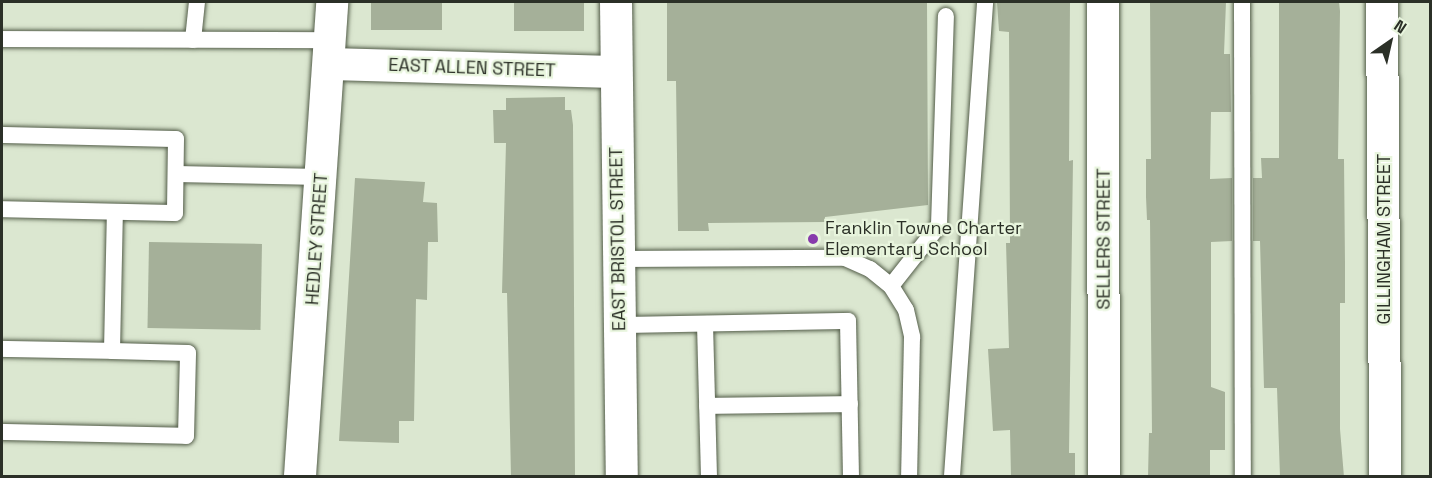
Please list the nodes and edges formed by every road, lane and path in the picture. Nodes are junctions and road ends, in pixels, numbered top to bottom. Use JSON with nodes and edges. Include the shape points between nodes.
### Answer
{"nodes":[{"id":1,"x":197,"y":2,"type":"edge"},
{"id":2,"x":332,"y":2,"type":"edge"},
{"id":3,"x":616,"y":2,"type":"edge"},
{"id":4,"x":985,"y":2,"type":"edge"},
{"id":5,"x":1103,"y":2,"type":"edge"},
{"id":6,"x":1242,"y":2,"type":"edge"},
{"id":7,"x":1382,"y":2,"type":"edge"},
{"id":8,"x":946,"y":16,"type":"dead end"},
{"id":9,"x":2,"y":39,"type":"edge"},
{"id":10,"x":193,"y":40,"type":"junction"},
{"id":11,"x":329,"y":52,"type":"junction"},
{"id":12,"x":615,"y":72,"type":"junction"},
{"id":13,"x":2,"y":135,"type":"edge"},
{"id":14,"x":176,"y":174,"type":"junction"},
{"id":15,"x":321,"y":177,"type":"junction"},
{"id":16,"x":2,"y":209,"type":"edge"},
{"id":17,"x":115,"y":212,"type":"junction"},
{"id":18,"x":618,"y":259,"type":"junction"},
{"id":19,"x":891,"y":286,"type":"junction"},
{"id":20,"x":705,"y":324,"type":"junction"},
{"id":21,"x":619,"y":325,"type":"junction"},
{"id":22,"x":2,"y":349,"type":"edge"},
{"id":23,"x":112,"y":351,"type":"junction"},
{"id":24,"x":850,"y":404,"type":"junction"},
{"id":25,"x":707,"y":406,"type":"junction"},
{"id":26,"x":2,"y":432,"type":"edge"},
{"id":27,"x":300,"y":477,"type":"edge"},
{"id":28,"x":622,"y":477,"type":"edge"},
{"id":29,"x":709,"y":477,"type":"edge"},
{"id":30,"x":851,"y":477,"type":"edge"},
{"id":31,"x":909,"y":477,"type":"edge"},
{"id":32,"x":952,"y":477,"type":"edge"},
{"id":33,"x":1104,"y":477,"type":"edge"},
{"id":34,"x":1243,"y":477,"type":"edge"},
{"id":35,"x":1385,"y":477,"type":"edge"}],
"edges":[{"from":1,"to":10,"type":"lane"},
{"from":2,"to":11,"type":"street","name":"HEDLEY STREET"},
{"from":3,"to":12,"type":"street","name":"EAST BRISTOL STREET"},
{"from":4,"to":32,"type":"lane"},
{"from":5,"to":33,"type":"street","name":"SELLERS STREET"},
{"from":6,"to":34,"type":"lane"},
{"from":7,"to":35,"type":"street","name":"GILLINGHAM STREET"},
{"from":8,"to":19,"type":"lane","via":[[939,225]]},
{"from":9,"to":10,"type":"lane"},
{"from":10,"to":11,"type":"lane"},
{"from":11,"to":12,"type":"street","name":"EAST ALLEN STREET"},
{"from":11,"to":15,"type":"street","name":"HEDLEY STREET"},
{"from":12,"to":18,"type":"street","name":"EAST BRISTOL STREET"},
{"from":13,"to":14,"type":"lane","via":[[176,139]]},
{"from":14,"to":15,"type":"lane"},
{"from":14,"to":17,"type":"lane","via":[[175,213]]},
{"from":15,"to":27,"type":"street","name":"HEDLEY STREET"},
{"from":16,"to":17,"type":"lane"},
{"from":17,"to":23,"type":"lane"},
{"from":18,"to":19,"type":"lane","via":[[844,258],[870,269]]},
{"from":18,"to":21,"type":"street","name":"EAST BRISTOL STREET"},
{"from":19,"to":31,"type":"lane","via":[[906,310],[912,337]]},
{"from":20,"to":21,"type":"lane"},
{"from":20,"to":24,"type":"lane","via":[[848,321]]},
{"from":20,"to":25,"type":"lane"},
{"from":21,"to":28,"type":"street","name":"EAST BRISTOL STREET"},
{"from":22,"to":23,"type":"lane"},
{"from":23,"to":26,"type":"lane","via":[[188,353],[186,436]]},
{"from":24,"to":25,"type":"lane"},
{"from":24,"to":30,"type":"lane"},
{"from":25,"to":29,"type":"lane"}]}
